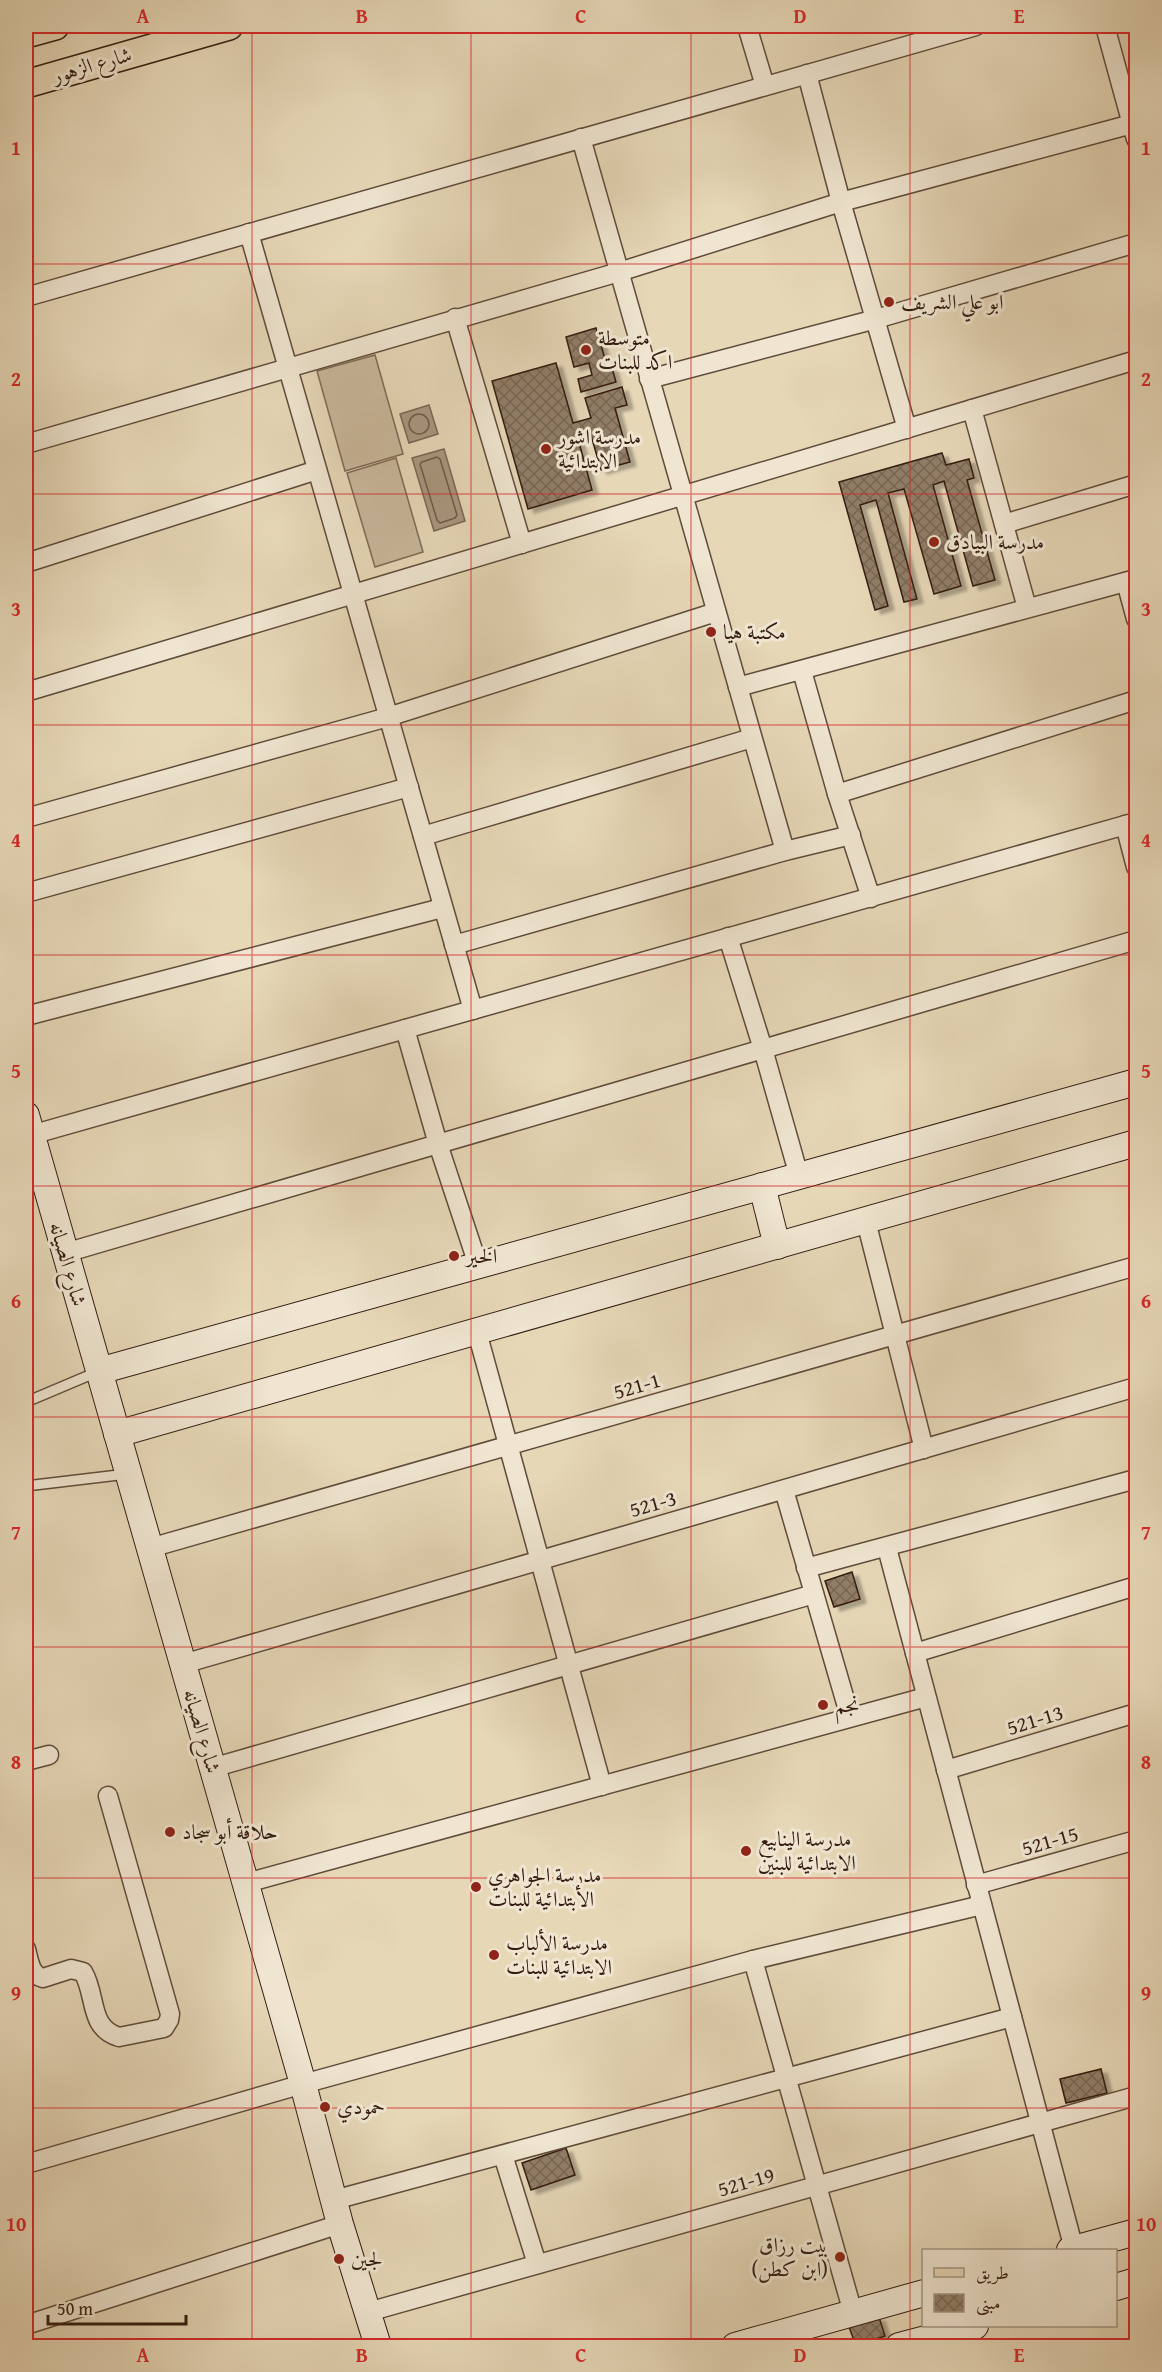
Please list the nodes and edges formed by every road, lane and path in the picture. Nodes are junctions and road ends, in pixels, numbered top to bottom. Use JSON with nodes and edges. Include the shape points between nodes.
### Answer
{"nodes":[{"id":1,"x":55,"y":26,"type":"edge"},
{"id":2,"x":229,"y":26,"type":"edge"},
{"id":3,"x":747,"y":26,"type":"edge"},
{"id":4,"x":976,"y":26,"type":"edge"},
{"id":5,"x":1105,"y":26,"type":"edge"},
{"id":6,"x":26,"y":34,"type":"edge"},
{"id":7,"x":807,"y":74,"type":"junction"},
{"id":8,"x":26,"y":84,"type":"edge"},
{"id":9,"x":765,"y":86,"type":"junction"},
{"id":10,"x":1134,"y":132,"type":"edge"},
{"id":11,"x":581,"y":138,"type":"junction"},
{"id":12,"x":841,"y":202,"type":"junction"},
{"id":13,"x":249,"y":233,"type":"junction"},
{"id":14,"x":1137,"y":243,"type":"edge"},
{"id":15,"x":618,"y":272,"type":"junction"},
{"id":16,"x":26,"y":297,"type":"edge"},
{"id":17,"x":455,"y":318,"type":"junction"},
{"id":18,"x":876,"y":319,"type":"junction"},
{"id":19,"x":1137,"y":360,"type":"edge"},
{"id":20,"x":287,"y":366,"type":"junction"},
{"id":21,"x":649,"y":379,"type":"junction"},
{"id":22,"x":972,"y":409,"type":"junction"},
{"id":23,"x":907,"y":429,"type":"junction"},
{"id":24,"x":26,"y":444,"type":"edge"},
{"id":25,"x":317,"y":470,"type":"junction"},
{"id":26,"x":1137,"y":484,"type":"edge"},
{"id":27,"x":683,"y":496,"type":"junction"},
{"id":28,"x":1004,"y":524,"type":"junction"},
{"id":29,"x":522,"y":544,"type":"junction"},
{"id":30,"x":26,"y":563,"type":"edge"},
{"id":31,"x":1131,"y":580,"type":"edge"},
{"id":32,"x":353,"y":594,"type":"junction"},
{"id":33,"x":1027,"y":608,"type":"junction"},
{"id":34,"x":716,"y":612,"type":"junction"},
{"id":35,"x":1137,"y":619,"type":"edge"},
{"id":36,"x":802,"y":671,"type":"junction"},
{"id":37,"x":738,"y":687,"type":"junction"},
{"id":38,"x":26,"y":692,"type":"edge"},
{"id":39,"x":1137,"y":700,"type":"edge"},
{"id":40,"x":388,"y":717,"type":"junction"},
{"id":41,"x":752,"y":738,"type":"junction"},
{"id":42,"x":409,"y":788,"type":"junction"},
{"id":43,"x":837,"y":794,"type":"junction"},
{"id":44,"x":26,"y":818,"type":"edge"},
{"id":45,"x":1131,"y":824,"type":"edge"},
{"id":46,"x":851,"y":835,"type":"junction"},
{"id":47,"x":423,"y":836,"type":"junction"},
{"id":48,"x":785,"y":851,"type":"junction"},
{"id":49,"x":1137,"y":867,"type":"edge"},
{"id":50,"x":26,"y":892,"type":"edge"},
{"id":51,"x":871,"y":898,"type":"junction"},
{"id":52,"x":442,"y":908,"type":"junction"},
{"id":53,"x":728,"y":938,"type":"junction"},
{"id":54,"x":1137,"y":940,"type":"edge"},
{"id":55,"x":454,"y":945,"type":"junction"},
{"id":56,"x":473,"y":1010,"type":"junction"},
{"id":57,"x":26,"y":1016,"type":"edge"},
{"id":58,"x":405,"y":1029,"type":"junction"},
{"id":59,"x":764,"y":1049,"type":"junction"},
{"id":60,"x":1137,"y":1082,"type":"edge"},
{"id":61,"x":28,"y":1125,"type":"edge"},
{"id":62,"x":1137,"y":1143,"type":"edge"},
{"id":63,"x":438,"y":1144,"type":"junction"},
{"id":64,"x":799,"y":1176,"type":"junction"},
{"id":65,"x":762,"y":1186,"type":"junction"},
{"id":66,"x":866,"y":1221,"type":"junction"},
{"id":67,"x":777,"y":1246,"type":"junction"},
{"id":68,"x":65,"y":1253,"type":"junction"},
{"id":69,"x":478,"y":1265,"type":"junction"},
{"id":70,"x":1137,"y":1266,"type":"edge"},
{"id":71,"x":477,"y":1332,"type":"junction"},
{"id":72,"x":895,"y":1335,"type":"junction"},
{"id":73,"x":99,"y":1371,"type":"junction"},
{"id":74,"x":1137,"y":1387,"type":"edge"},
{"id":75,"x":26,"y":1402,"type":"edge"},
{"id":76,"x":117,"y":1434,"type":"junction"},
{"id":77,"x":508,"y":1446,"type":"junction"},
{"id":78,"x":924,"y":1449,"type":"junction"},
{"id":79,"x":128,"y":1474,"type":"junction"},
{"id":80,"x":1137,"y":1479,"type":"edge"},
{"id":81,"x":26,"y":1486,"type":"edge"},
{"id":82,"x":784,"y":1490,"type":"junction"},
{"id":83,"x":150,"y":1548,"type":"junction"},
{"id":84,"x":887,"y":1548,"type":"junction"},
{"id":85,"x":540,"y":1561,"type":"junction"},
{"id":86,"x":806,"y":1568,"type":"junction"},
{"id":87,"x":1137,"y":1586,"type":"edge"},
{"id":88,"x":814,"y":1594,"type":"junction"},
{"id":89,"x":915,"y":1653,"type":"junction"},
{"id":90,"x":183,"y":1664,"type":"junction"},
{"id":91,"x":568,"y":1665,"type":"junction"},
{"id":92,"x":926,"y":1696,"type":"junction"},
{"id":93,"x":1137,"y":1713,"type":"edge"},
{"id":94,"x":850,"y":1717,"type":"junction"},
{"id":95,"x":49,"y":1755,"type":"dead end"},
{"id":96,"x":26,"y":1761,"type":"edge"},
{"id":97,"x":212,"y":1768,"type":"junction"},
{"id":98,"x":946,"y":1770,"type":"junction"},
{"id":99,"x":602,"y":1786,"type":"junction"},
{"id":100,"x":108,"y":1796,"type":"dead end"},
{"id":101,"x":1137,"y":1840,"type":"edge"},
{"id":102,"x":246,"y":1883,"type":"junction"},
{"id":103,"x":976,"y":1885,"type":"junction"},
{"id":104,"x":982,"y":1905,"type":"junction"},
{"id":105,"x":26,"y":1948,"type":"edge"},
{"id":106,"x":753,"y":1960,"type":"junction"},
{"id":107,"x":1012,"y":2017,"type":"junction"},
{"id":108,"x":786,"y":2078,"type":"junction"},
{"id":109,"x":303,"y":2084,"type":"junction"},
{"id":110,"x":1137,"y":2096,"type":"edge"},
{"id":111,"x":1040,"y":2123,"type":"junction"},
{"id":112,"x":503,"y":2155,"type":"junction"},
{"id":113,"x":26,"y":2164,"type":"edge"},
{"id":114,"x":817,"y":2186,"type":"junction"},
{"id":115,"x":337,"y":2212,"type":"junction"},
{"id":116,"x":1137,"y":2232,"type":"edge"},
{"id":117,"x":1072,"y":2249,"type":"edge"},
{"id":118,"x":1076,"y":2249,"type":"edge"},
{"id":119,"x":537,"y":2264,"type":"junction"},
{"id":120,"x":1137,"y":2281,"type":"edge"},
{"id":121,"x":1117,"y":2287,"type":"edge"},
{"id":122,"x":922,"y":2294,"type":"edge"},
{"id":123,"x":369,"y":2312,"type":"junction"},
{"id":124,"x":853,"y":2313,"type":"junction"},
{"id":125,"x":26,"y":2325,"type":"edge"},
{"id":126,"x":968,"y":2327,"type":"edge"},
{"id":127,"x":378,"y":2346,"type":"edge"},
{"id":128,"x":735,"y":2346,"type":"edge"},
{"id":129,"x":899,"y":2346,"type":"edge"}],
"edges":[{"from":1,"to":6,"type":"main road"},
{"from":2,"to":8,"type":"main road","name":"شارع الزهور"},
{"from":3,"to":9,"type":"street"},
{"from":4,"to":7,"type":"street"},
{"from":5,"to":10,"type":"street"},
{"from":7,"to":9,"type":"street"},
{"from":7,"to":12,"type":"street"},
{"from":9,"to":11,"type":"street"},
{"from":10,"to":12,"type":"street"},
{"from":11,"to":13,"type":"street"},
{"from":11,"to":15,"type":"street"},
{"from":12,"to":15,"type":"street"},
{"from":12,"to":18,"type":"street"},
{"from":13,"to":16,"type":"street"},
{"from":13,"to":20,"type":"street"},
{"from":14,"to":18,"type":"street"},
{"from":15,"to":17,"type":"street"},
{"from":15,"to":21,"type":"street"},
{"from":17,"to":20,"type":"street"},
{"from":17,"to":29,"type":"street"},
{"from":18,"to":21,"type":"street"},
{"from":18,"to":23,"type":"street"},
{"from":19,"to":22,"type":"street"},
{"from":20,"to":24,"type":"street"},
{"from":20,"to":25,"type":"street"},
{"from":21,"to":27,"type":"street"},
{"from":22,"to":23,"type":"street"},
{"from":22,"to":28,"type":"street"},
{"from":23,"to":27,"type":"street"},
{"from":25,"to":30,"type":"street"},
{"from":25,"to":32,"type":"street"},
{"from":26,"to":28,"type":"street"},
{"from":27,"to":29,"type":"street"},
{"from":27,"to":34,"type":"street"},
{"from":28,"to":33,"type":"street"},
{"from":29,"to":32,"type":"street"},
{"from":31,"to":33,"type":"street"},
{"from":31,"to":35,"type":"street"},
{"from":32,"to":38,"type":"street"},
{"from":32,"to":40,"type":"street"},
{"from":33,"to":36,"type":"street"},
{"from":34,"to":37,"type":"street"},
{"from":34,"to":40,"type":"street"},
{"from":36,"to":37,"type":"street"},
{"from":36,"to":43,"type":"street"},
{"from":37,"to":41,"type":"street"},
{"from":39,"to":43,"type":"street"},
{"from":40,"to":42,"type":"street"},
{"from":40,"to":44,"type":"street"},
{"from":41,"to":47,"type":"street"},
{"from":41,"to":48,"type":"street"},
{"from":42,"to":47,"type":"street"},
{"from":42,"to":50,"type":"street"},
{"from":43,"to":46,"type":"street"},
{"from":45,"to":49,"type":"street"},
{"from":45,"to":51,"type":"street"},
{"from":46,"to":48,"type":"street"},
{"from":46,"to":51,"type":"street"},
{"from":47,"to":52,"type":"street"},
{"from":48,"to":55,"type":"street"},
{"from":51,"to":53,"type":"street"},
{"from":52,"to":55,"type":"street"},
{"from":52,"to":57,"type":"street"},
{"from":53,"to":56,"type":"street"},
{"from":53,"to":59,"type":"street"},
{"from":54,"to":59,"type":"street"},
{"from":55,"to":56,"type":"street"},
{"from":56,"to":58,"type":"street"},
{"from":58,"to":61,"type":"street"},
{"from":58,"to":63,"type":"street"},
{"from":59,"to":63,"type":"street"},
{"from":59,"to":64,"type":"street"},
{"from":60,"to":64,"type":"street"},
{"from":61,"to":68,"type":"street","name":"شارع الصيانه"},
{"from":62,"to":66,"type":"street"},
{"from":63,"to":68,"type":"street"},
{"from":63,"to":69,"type":"street"},
{"from":64,"to":65,"type":"street"},
{"from":65,"to":67,"type":"street"},
{"from":65,"to":69,"type":"street"},
{"from":66,"to":67,"type":"street"},
{"from":66,"to":72,"type":"street"},
{"from":67,"to":71,"type":"street"},
{"from":68,"to":73,"type":"street","name":"شارع الصيانه"},
{"from":69,"to":73,"type":"street"},
{"from":70,"to":72,"type":"street","name":"521-1"},
{"from":71,"to":76,"type":"street"},
{"from":71,"to":77,"type":"street"},
{"from":72,"to":77,"type":"street","name":"521-1"},
{"from":72,"to":78,"type":"street"},
{"from":73,"to":75,"type":"lane"},
{"from":73,"to":76,"type":"street","name":"شارع الصيانه"},
{"from":74,"to":78,"type":"street","name":"521-3"},
{"from":76,"to":79,"type":"street","name":"شارع الصيانه"},
{"from":77,"to":83,"type":"street","name":"521-1"},
{"from":77,"to":85,"type":"street"},
{"from":78,"to":82,"type":"street","name":"521-3"},
{"from":79,"to":81,"type":"lane"},
{"from":79,"to":83,"type":"street","name":"شارع الصيانه"},
{"from":80,"to":84,"type":"street"},
{"from":82,"to":85,"type":"street","name":"521-3"},
{"from":82,"to":86,"type":"street"},
{"from":83,"to":90,"type":"street","name":"شارع الصيانه"},
{"from":84,"to":86,"type":"street"},
{"from":84,"to":89,"type":"street"},
{"from":85,"to":90,"type":"street","name":"521-3"},
{"from":85,"to":91,"type":"street"},
{"from":86,"to":88,"type":"street"},
{"from":87,"to":89,"type":"street"},
{"from":88,"to":91,"type":"street"},
{"from":88,"to":94,"type":"street"},
{"from":89,"to":92,"type":"street"},
{"from":90,"to":97,"type":"street","name":"شارع الصيانه"},
{"from":91,"to":97,"type":"street"},
{"from":91,"to":99,"type":"street"},
{"from":92,"to":94,"type":"street"},
{"from":92,"to":98,"type":"street"},
{"from":93,"to":98,"type":"street","name":"521-13"},
{"from":94,"to":99,"type":"street"},
{"from":95,"to":96,"type":"street"},
{"from":97,"to":102,"type":"street","name":"شارع الصيانه"},
{"from":98,"to":103,"type":"street"},
{"from":99,"to":102,"type":"street"},
{"from":100,"to":105,"type":"street","via":[[170,2014],[167,2025],[119,2037],[112,2035],[98,2022],[83,1972],[71,1969],[38,1977]]},
{"from":101,"to":103,"type":"street","name":"521-15"},
{"from":102,"to":109,"type":"street","name":"شارع الصيانه"},
{"from":103,"to":104,"type":"street"},
{"from":104,"to":106,"type":"street"},
{"from":104,"to":107,"type":"street"},
{"from":106,"to":108,"type":"street"},
{"from":106,"to":109,"type":"street"},
{"from":107,"to":108,"type":"street"},
{"from":107,"to":111,"type":"street"},
{"from":108,"to":112,"type":"street"},
{"from":108,"to":114,"type":"street"},
{"from":109,"to":113,"type":"street"},
{"from":109,"to":115,"type":"street","name":"شارع الصيانه"},
{"from":110,"to":111,"type":"street","name":"521-19"},
{"from":111,"to":114,"type":"street","name":"521-19"},
{"from":111,"to":117,"type":"street"},
{"from":112,"to":115,"type":"street"},
{"from":112,"to":119,"type":"street"},
{"from":114,"to":119,"type":"street","name":"521-19"},
{"from":114,"to":124,"type":"street"},
{"from":115,"to":123,"type":"street","name":"شارع الصيانه"},
{"from":115,"to":125,"type":"street"},
{"from":116,"to":118,"type":"street"},
{"from":119,"to":123,"type":"street","name":"521-19"},
{"from":120,"to":121,"type":"street"},
{"from":122,"to":124,"type":"street"},
{"from":123,"to":127,"type":"street","name":"شارع الصيانه"},
{"from":124,"to":128,"type":"street"},
{"from":126,"to":129,"type":"street"}]}
